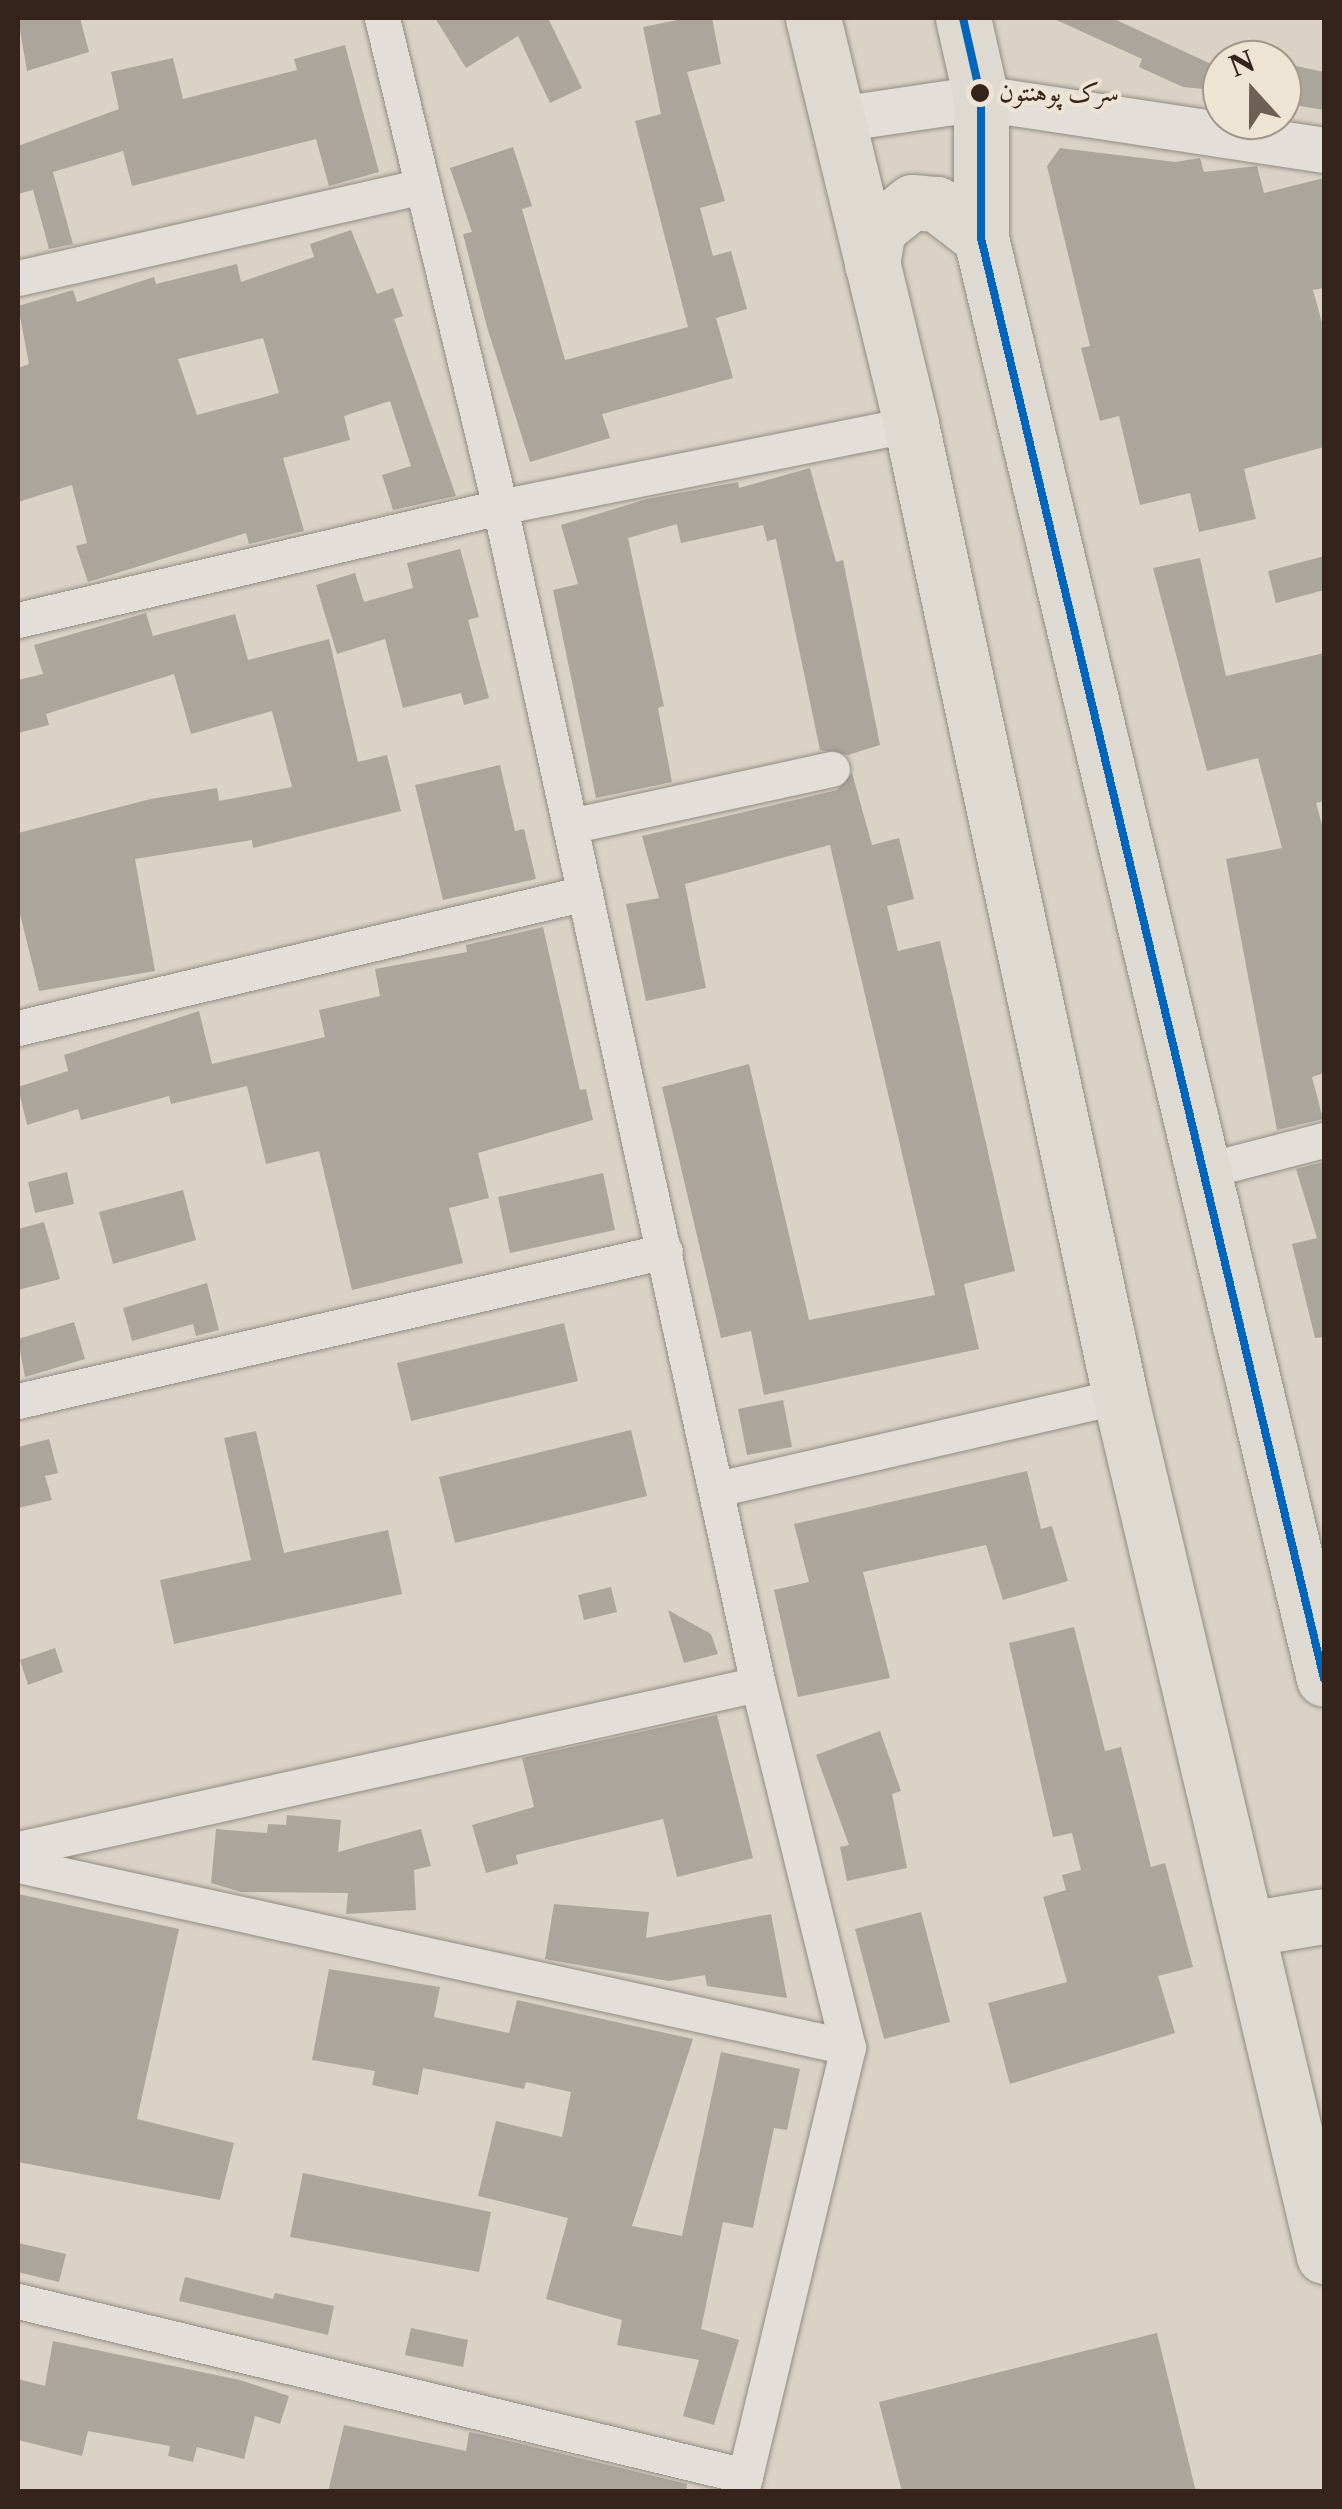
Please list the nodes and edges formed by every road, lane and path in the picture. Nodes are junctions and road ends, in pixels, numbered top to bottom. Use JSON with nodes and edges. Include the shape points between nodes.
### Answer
{"nodes":[{"id":1,"x":382,"y":18,"type":"edge"},
{"id":2,"x":813,"y":18,"type":"edge"},
{"id":3,"x":963,"y":18,"type":"edge"},
{"id":4,"x":980,"y":98,"type":"junction"},
{"id":5,"x":838,"y":120,"type":"junction"},
{"id":6,"x":1324,"y":150,"type":"edge"},
{"id":7,"x":422,"y":186,"type":"junction"},
{"id":8,"x":981,"y":238,"type":"junction"},
{"id":9,"x":872,"y":264,"type":"junction"},
{"id":10,"x":18,"y":278,"type":"edge"},
{"id":11,"x":910,"y":424,"type":"junction"},
{"id":12,"x":500,"y":508,"type":"junction"},
{"id":13,"x":18,"y":620,"type":"edge"},
{"id":14,"x":832,"y":769,"type":"dead end"},
{"id":15,"x":570,"y":826,"type":"junction"},
{"id":16,"x":586,"y":893,"type":"junction"},
{"id":17,"x":18,"y":1028,"type":"edge"},
{"id":18,"x":1324,"y":1140,"type":"edge"},
{"id":19,"x":1203,"y":1171,"type":"junction"},
{"id":20,"x":664,"y":1251,"type":"junction"},
{"id":21,"x":1120,"y":1396,"type":"junction"},
{"id":22,"x":18,"y":1401,"type":"edge"},
{"id":23,"x":718,"y":1489,"type":"junction"},
{"id":24,"x":1324,"y":1680,"type":"edge"},
{"id":25,"x":758,"y":1684,"type":"junction"},
{"id":26,"x":18,"y":1849,"type":"edge"},
{"id":27,"x":18,"y":1865,"type":"edge"},
{"id":28,"x":1324,"y":1916,"type":"edge"},
{"id":29,"x":1246,"y":1928,"type":"junction"},
{"id":30,"x":848,"y":2047,"type":"junction"},
{"id":31,"x":1324,"y":2256,"type":"edge"},
{"id":32,"x":18,"y":2301,"type":"edge"},
{"id":33,"x":743,"y":2484,"type":"edge"}],
"edges":[{"from":1,"to":7,"type":"street"},
{"from":2,"to":5,"type":"main road"},
{"from":3,"to":4,"type":"main road"},
{"from":4,"to":5,"type":"street"},
{"from":4,"to":6,"type":"street"},
{"from":4,"to":8,"type":"main road"},
{"from":5,"to":9,"type":"main road"},
{"from":7,"to":10,"type":"street"},
{"from":7,"to":12,"type":"street"},
{"from":8,"to":9,"type":"main road","via":[[937,204],[912,202],[878,230]]},
{"from":8,"to":19,"type":"main road"},
{"from":9,"to":11,"type":"main road"},
{"from":11,"to":12,"type":"street"},
{"from":11,"to":21,"type":"main road"},
{"from":12,"to":13,"type":"street"},
{"from":12,"to":15,"type":"street"},
{"from":14,"to":15,"type":"street"},
{"from":15,"to":16,"type":"street"},
{"from":16,"to":17,"type":"street"},
{"from":16,"to":20,"type":"street"},
{"from":18,"to":19,"type":"street"},
{"from":19,"to":24,"type":"main road"},
{"from":20,"to":22,"type":"street"},
{"from":20,"to":23,"type":"street"},
{"from":21,"to":23,"type":"street"},
{"from":21,"to":29,"type":"main road"},
{"from":23,"to":25,"type":"street"},
{"from":25,"to":26,"type":"street"},
{"from":25,"to":30,"type":"street"},
{"from":27,"to":30,"type":"street"},
{"from":28,"to":29,"type":"main road"},
{"from":29,"to":31,"type":"main road"},
{"from":30,"to":33,"type":"street"},
{"from":32,"to":33,"type":"street"}]}
